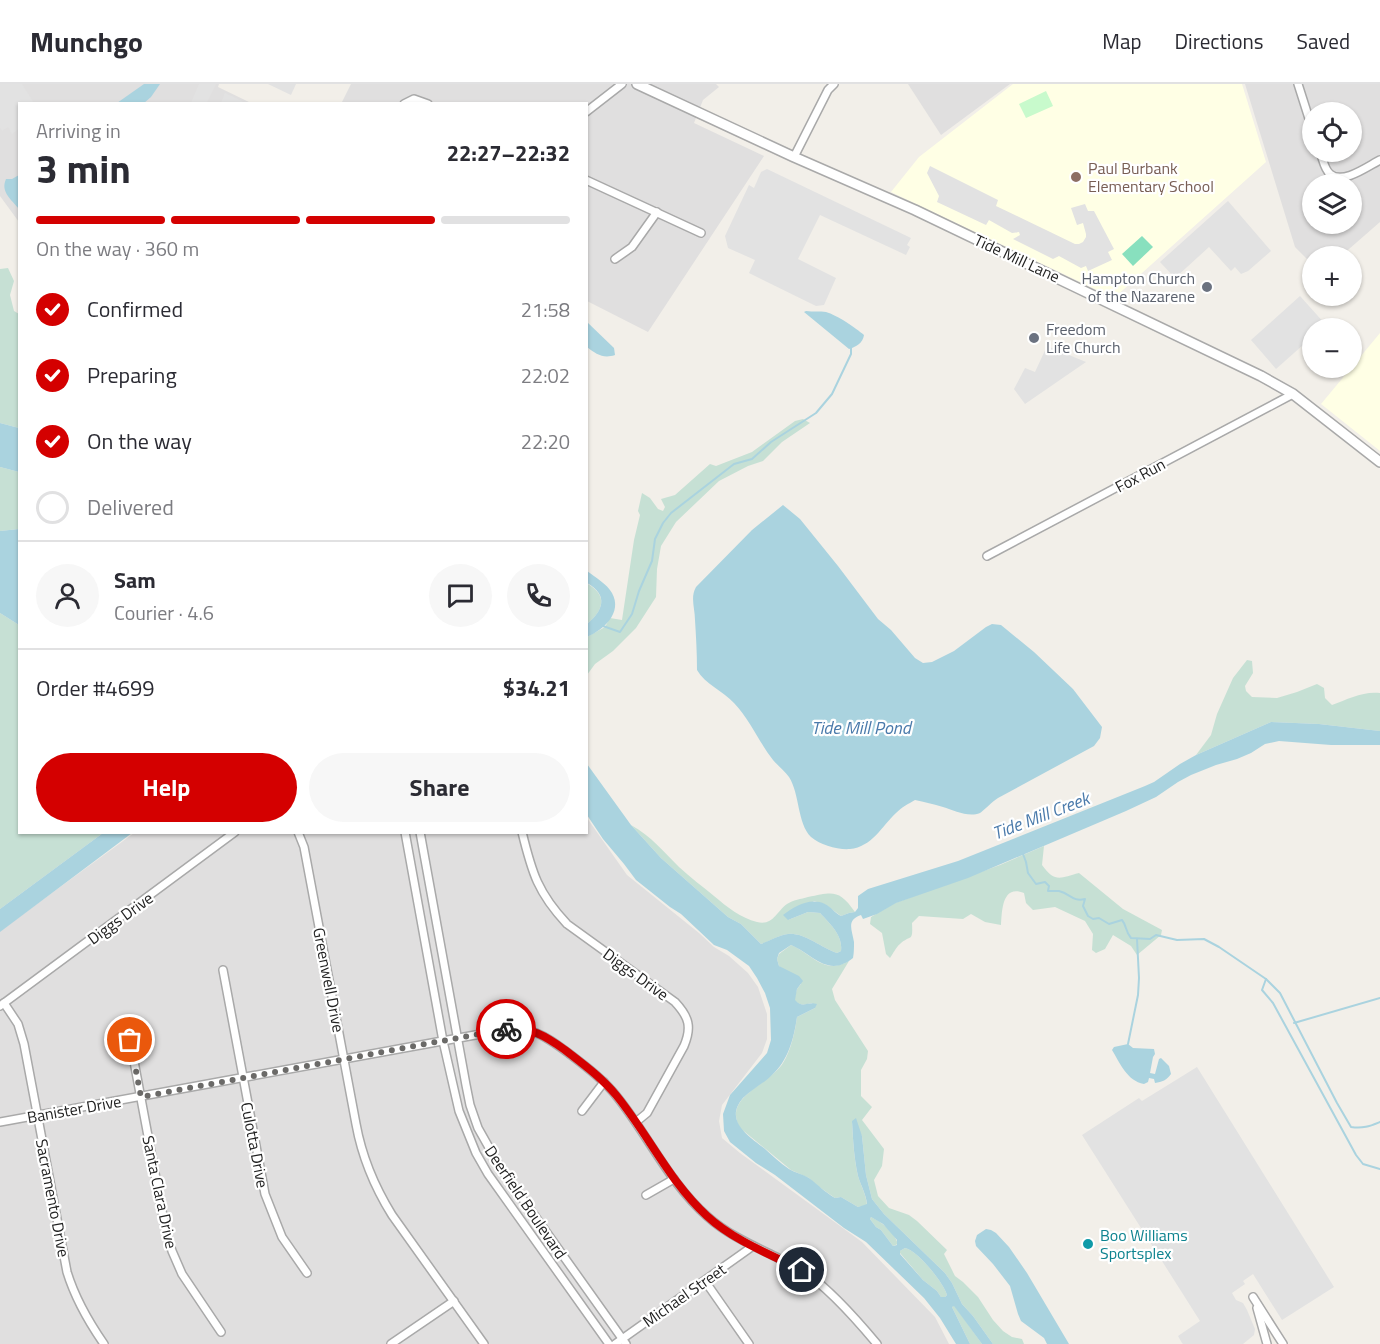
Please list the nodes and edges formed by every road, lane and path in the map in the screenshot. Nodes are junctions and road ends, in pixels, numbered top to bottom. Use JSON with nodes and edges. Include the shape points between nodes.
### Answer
{"nodes":[{"id":1,"x":622,"y":84,"type":"edge"},
{"id":2,"x":638,"y":84,"type":"edge"},
{"id":3,"x":834,"y":84,"type":"edge"},
{"id":4,"x":1298,"y":84,"type":"edge"},
{"id":5,"x":408,"y":102,"type":"edge"},
{"id":6,"x":422,"y":102,"type":"edge"},
{"id":7,"x":1304,"y":102,"type":"edge"},
{"id":8,"x":588,"y":110,"type":"edge"},
{"id":9,"x":794,"y":157,"type":"junction"},
{"id":10,"x":1380,"y":160,"type":"edge"},
{"id":11,"x":1324,"y":162,"type":"edge"},
{"id":12,"x":588,"y":181,"type":"edge"},
{"id":13,"x":657,"y":212,"type":"junction"},
{"id":14,"x":701,"y":233,"type":"dead end"},
{"id":15,"x":615,"y":259,"type":"dead end"},
{"id":16,"x":1293,"y":394,"type":"junction"},
{"id":17,"x":1380,"y":462,"type":"edge"},
{"id":18,"x":987,"y":556,"type":"dead end"},
{"id":19,"x":232,"y":834,"type":"edge"},
{"id":20,"x":299,"y":834,"type":"edge"},
{"id":21,"x":405,"y":834,"type":"edge"},
{"id":22,"x":420,"y":834,"type":"edge"},
{"id":23,"x":523,"y":834,"type":"edge"},
{"id":24,"x":223,"y":970,"type":"dead end"},
{"id":25,"x":2,"y":1005,"type":"edge"},
{"id":26,"x":457,"y":1038,"type":"junction"},
{"id":27,"x":130,"y":1040,"type":"dead end"},
{"id":28,"x":443,"y":1041,"type":"junction"},
{"id":29,"x":24,"y":1044,"type":"joint"},
{"id":30,"x":344,"y":1059,"type":"junction"},
{"id":31,"x":242,"y":1078,"type":"junction"},
{"id":32,"x":604,"y":1082,"type":"junction"},
{"id":33,"x":141,"y":1097,"type":"junction"},
{"id":34,"x":582,"y":1111,"type":"dead end"},
{"id":35,"x":37,"y":1115,"type":"junction"},
{"id":36,"x":0,"y":1122,"type":"edge"},
{"id":37,"x":636,"y":1122,"type":"junction"},
{"id":38,"x":674,"y":1179,"type":"junction"},
{"id":39,"x":646,"y":1196,"type":"dead end"},
{"id":40,"x":753,"y":1246,"type":"junction"},
{"id":41,"x":307,"y":1273,"type":"dead end"},
{"id":42,"x":705,"y":1281,"type":"junction"},
{"id":43,"x":454,"y":1301,"type":"junction"},
{"id":44,"x":221,"y":1332,"type":"dead end"},
{"id":45,"x":624,"y":1341,"type":"edge"},
{"id":46,"x":104,"y":1344,"type":"edge"},
{"id":47,"x":391,"y":1344,"type":"edge"},
{"id":48,"x":484,"y":1344,"type":"edge"},
{"id":49,"x":609,"y":1344,"type":"edge"},
{"id":50,"x":615,"y":1344,"type":"edge"},
{"id":51,"x":749,"y":1344,"type":"edge"},
{"id":52,"x":877,"y":1344,"type":"edge"},
{"id":53,"x":1267,"y":1344,"type":"edge"},
{"id":54,"x":1283,"y":1344,"type":"edge"}],
"edges":[{"from":1,"to":8,"type":"street"},
{"from":2,"to":9,"type":"street","name":"Tide Mill Lane"},
{"from":3,"to":9,"type":"street"},
{"from":4,"to":7,"type":"street"},
{"from":5,"to":6,"type":"street"},
{"from":9,"to":16,"type":"street","name":"Tide Mill Lane","via":[[915,210]]},
{"from":10,"to":11,"type":"street","via":[[1340,178],[1331,175]]},
{"from":12,"to":13,"type":"street"},
{"from":13,"to":14,"type":"street"},
{"from":13,"to":15,"type":"street","via":[[632,247]]},
{"from":16,"to":17,"type":"street","name":"Tide Mill Lane"},
{"from":16,"to":18,"type":"street","name":"Fox Run"},
{"from":19,"to":25,"type":"street","name":"Diggs Drive"},
{"from":20,"to":30,"type":"street","name":"Greenwell Drive"},
{"from":21,"to":28,"type":"street","name":"Deerfield Boulevard"},
{"from":22,"to":26,"type":"street","name":"Deerfield Boulevard"},
{"from":23,"to":37,"type":"street","name":"Diggs Drive","via":[[533,874],[558,914],[675,1002],[687,1018],[689,1028],[684,1046],[647,1113]]},
{"from":24,"to":31,"type":"street","name":"Culotta Drive"},
{"from":25,"to":29,"type":"street","name":"Diggs Drive","via":[[18,1024]]},
{"from":26,"to":28,"type":"street","name":"Banister Drive"},
{"from":26,"to":32,"type":"street","name":"Banister Drive","via":[[512,1029],[535,1032]]},
{"from":26,"to":45,"type":"street","name":"Deerfield Boulevard","via":[[470,1105],[487,1146]]},
{"from":27,"to":33,"type":"street","name":"Santa Clara Drive"},
{"from":28,"to":30,"type":"street","name":"Banister Drive"},
{"from":28,"to":49,"type":"street","name":"Deerfield Boulevard","via":[[459,1111],[476,1154]]},
{"from":29,"to":35,"type":"street","name":"Sacramento Drive"},
{"from":30,"to":31,"type":"street","name":"Banister Drive"},
{"from":30,"to":43,"type":"street","name":"Greenwell Drive","via":[[359,1142],[376,1186],[392,1215]]},
{"from":31,"to":33,"type":"street","name":"Banister Drive"},
{"from":31,"to":41,"type":"street","name":"Culotta Drive","via":[[265,1194],[282,1237]]},
{"from":32,"to":34,"type":"street"},
{"from":32,"to":37,"type":"street","name":"Banister Drive"},
{"from":33,"to":35,"type":"street","name":"Banister Drive"},
{"from":33,"to":44,"type":"street","name":"Santa Clara Drive","via":[[172,1251]]},
{"from":35,"to":36,"type":"street","name":"Banister Drive"},
{"from":35,"to":46,"type":"street","name":"Sacramento Drive","via":[[67,1272],[80,1306]]},
{"from":37,"to":38,"type":"street","name":"Banister Drive"},
{"from":38,"to":39,"type":"street"},
{"from":38,"to":40,"type":"street","name":"Banister Drive","via":[[708,1217]]},
{"from":40,"to":42,"type":"street","name":"Michael Street"},
{"from":40,"to":52,"type":"street","name":"Banister Drive","via":[[814,1279]]},
{"from":42,"to":45,"type":"street","name":"Michael Street"},
{"from":42,"to":51,"type":"street"},
{"from":43,"to":47,"type":"street"},
{"from":43,"to":48,"type":"street","name":"Greenwell Drive"},
{"from":45,"to":50,"type":"street","name":"Michael Street"},
{"from":53,"to":54,"type":"street","via":[[1253,1297]]}]}
